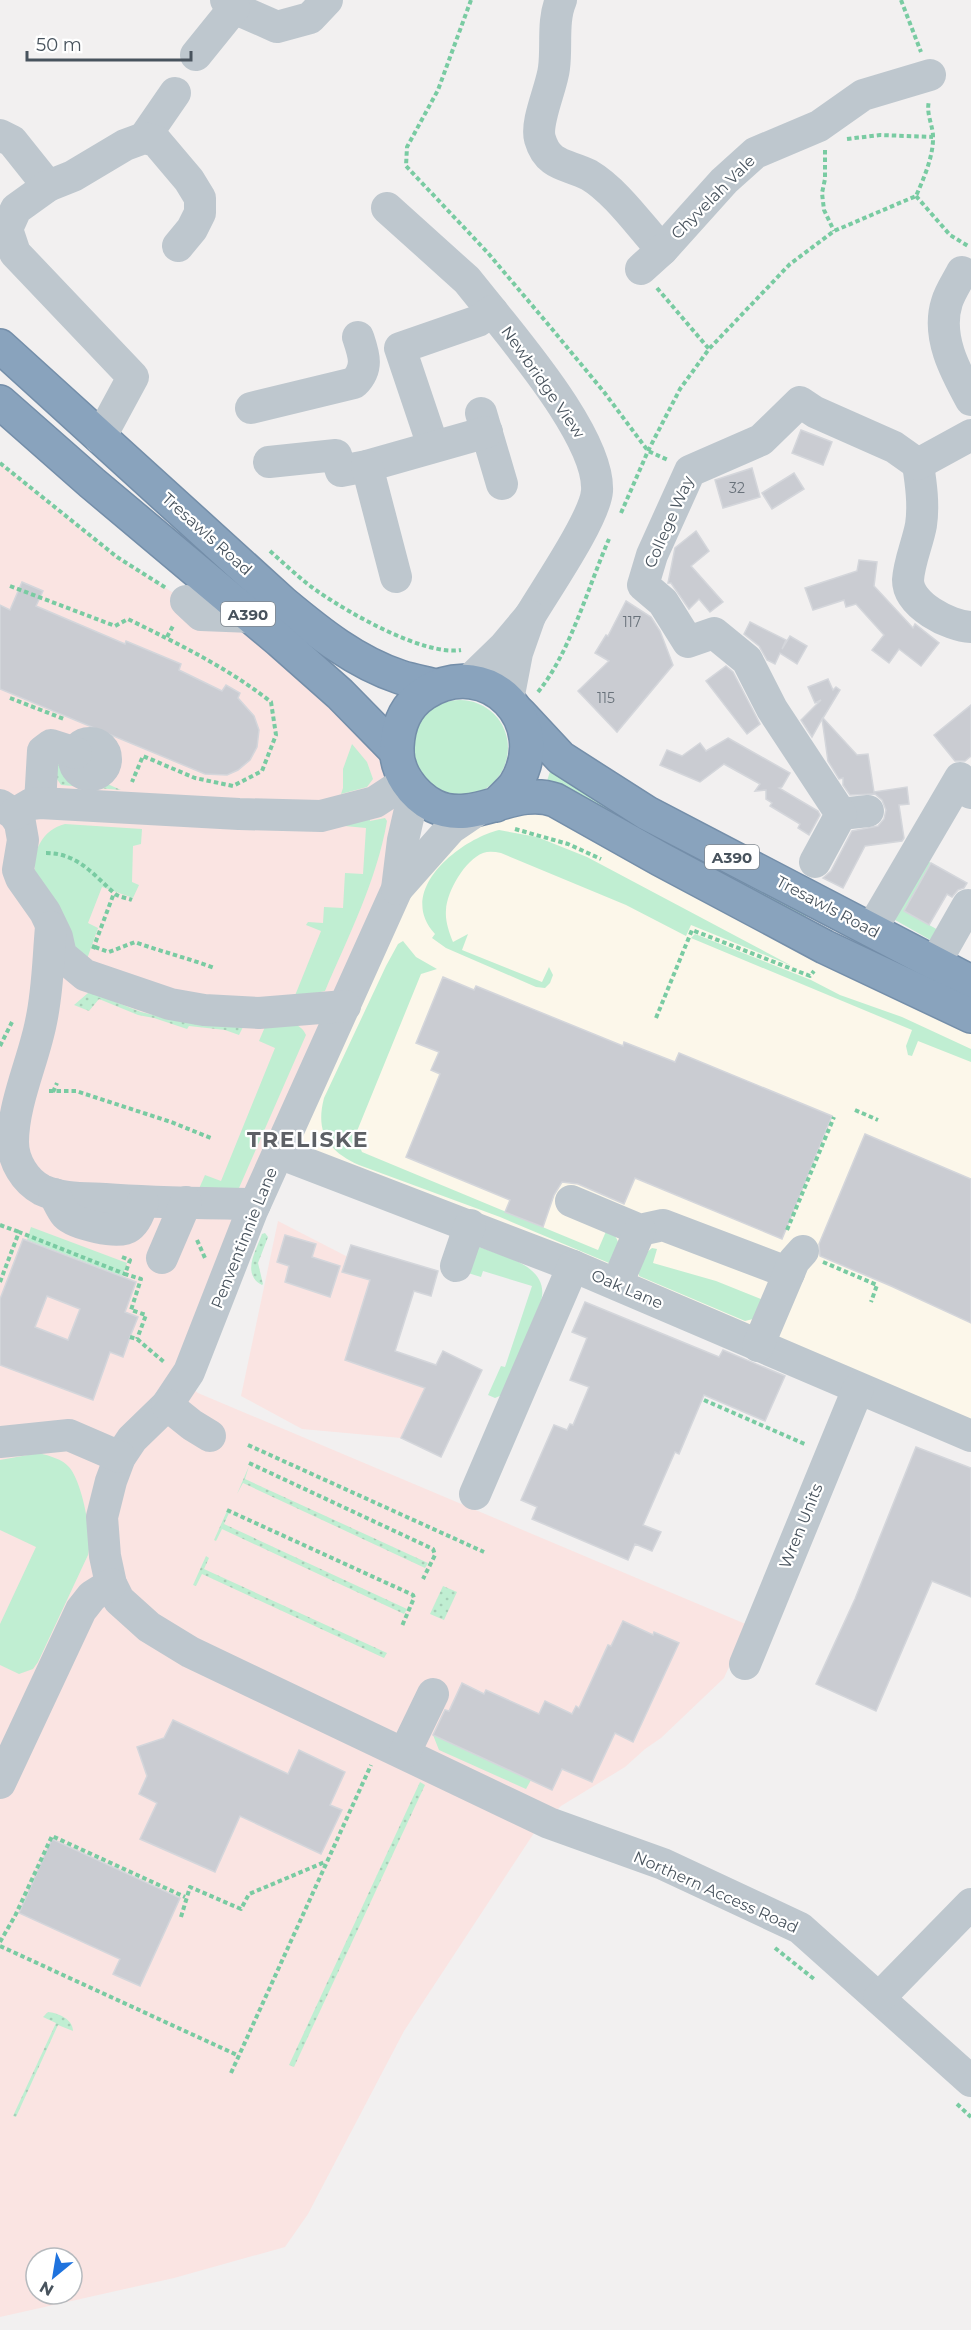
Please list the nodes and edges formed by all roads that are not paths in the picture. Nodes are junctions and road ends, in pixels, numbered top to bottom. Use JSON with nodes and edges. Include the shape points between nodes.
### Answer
{"nodes":[{"id":1,"x":327,"y":0,"type":"edge"},
{"id":2,"x":561,"y":0,"type":"edge"},
{"id":3,"x":230,"y":4,"type":"edge"},
{"id":4,"x":196,"y":55,"type":"dead end"},
{"id":5,"x":930,"y":75,"type":"road end"},
{"id":6,"x":175,"y":93,"type":"dead end"},
{"id":7,"x":0,"y":135,"type":"edge"},
{"id":8,"x":144,"y":138,"type":"junction"},
{"id":9,"x":48,"y":186,"type":"junction"},
{"id":10,"x":387,"y":208,"type":"dead end"},
{"id":11,"x":178,"y":246,"type":"dead end"},
{"id":12,"x":966,"y":260,"type":"edge"},
{"id":13,"x":492,"y":311,"type":"junction"},
{"id":14,"x":0,"y":346,"type":"edge"},
{"id":15,"x":400,"y":348,"type":"junction"},
{"id":16,"x":971,"y":400,"type":"edge"},
{"id":17,"x":0,"y":402,"type":"edge"},
{"id":18,"x":251,"y":408,"type":"dead end"},
{"id":19,"x":971,"y":435,"type":"edge"},
{"id":20,"x":100,"y":438,"type":"junction"},
{"id":21,"x":433,"y":446,"type":"junction"},
{"id":22,"x":268,"y":462,"type":"dead end"},
{"id":23,"x":918,"y":464,"type":"junction"},
{"id":24,"x":367,"y":466,"type":"junction"},
{"id":25,"x":502,"y":484,"type":"dead end"},
{"id":26,"x":396,"y":578,"type":"dead end"},
{"id":27,"x":186,"y":601,"type":"road end"},
{"id":28,"x":530,"y":616,"type":"junction"},
{"id":29,"x":252,"y":617,"type":"junction"},
{"id":30,"x":971,"y":627,"type":"edge"},
{"id":31,"x":469,"y":681,"type":"junction"},
{"id":32,"x":436,"y":686,"type":"junction"},
{"id":33,"x":519,"y":700,"type":"junction"},
{"id":34,"x":76,"y":753,"type":"dead end"},
{"id":35,"x":406,"y":775,"type":"junction"},
{"id":36,"x":958,"y":776,"type":"edge"},
{"id":37,"x":18,"y":807,"type":"edge"},
{"id":38,"x":494,"y":814,"type":"junction"},
{"id":39,"x":815,"y":862,"type":"dead end"},
{"id":40,"x":397,"y":889,"type":"junction"},
{"id":41,"x":968,"y":905,"type":"dead end"},
{"id":42,"x":51,"y":927,"type":"junction"},
{"id":43,"x":871,"y":930,"type":"junction"},
{"id":44,"x":90,"y":961,"type":"junction"},
{"id":45,"x":935,"y":963,"type":"junction"},
{"id":46,"x":969,"y":977,"type":"edge"},
{"id":47,"x":345,"y":1006,"type":"junction"},
{"id":48,"x":971,"y":1016,"type":"edge"},
{"id":49,"x":41,"y":1024,"type":"junction"},
{"id":50,"x":279,"y":1152,"type":"junction"},
{"id":51,"x":571,"y":1201,"type":"dead end"},
{"id":52,"x":186,"y":1202,"type":"junction"},
{"id":53,"x":255,"y":1204,"type":"junction"},
{"id":54,"x":470,"y":1225,"type":"junction"},
{"id":55,"x":640,"y":1230,"type":"junction"},
{"id":56,"x":162,"y":1258,"type":"dead end"},
{"id":57,"x":456,"y":1266,"type":"dead end"},
{"id":58,"x":573,"y":1266,"type":"junction"},
{"id":59,"x":617,"y":1284,"type":"junction"},
{"id":60,"x":758,"y":1346,"type":"junction"},
{"id":61,"x":858,"y":1389,"type":"junction"},
{"id":62,"x":167,"y":1405,"type":"junction"},
{"id":63,"x":210,"y":1436,"type":"dead end"},
{"id":64,"x":971,"y":1436,"type":"edge"},
{"id":65,"x":0,"y":1442,"type":"edge"},
{"id":66,"x":120,"y":1457,"type":"junction"},
{"id":67,"x":475,"y":1494,"type":"dead end"},
{"id":68,"x":111,"y":1584,"type":"junction"},
{"id":69,"x":745,"y":1664,"type":"dead end"},
{"id":70,"x":433,"y":1694,"type":"dead end"},
{"id":71,"x":390,"y":1753,"type":"junction"},
{"id":72,"x":0,"y":1782,"type":"edge"},
{"id":73,"x":971,"y":1904,"type":"edge"},
{"id":74,"x":879,"y":1998,"type":"junction"},
{"id":75,"x":963,"y":2092,"type":"edge"}],
"edges":[{"from":1,"to":3,"type":"street","via":[[310,18],[277,27]]},
{"from":2,"to":5,"type":"street","name":"Chyvelah Vale","via":[[554,68],[539,138],[557,164],[588,175],[607,189],[652,260],[717,188],[755,153],[823,134],[862,95]]},
{"from":3,"to":4,"type":"street"},
{"from":6,"to":8,"type":"street"},
{"from":7,"to":9,"type":"street","via":[[12,141]]},
{"from":8,"to":9,"type":"street"},
{"from":8,"to":11,"type":"street","via":[[156,141],[200,198],[200,213]]},
{"from":9,"to":20,"type":"street","via":[[16,209],[7,229],[15,253],[132,377]]},
{"from":10,"to":13,"type":"street","name":"Newbridge View","via":[[467,280]]},
{"from":12,"to":16,"type":"street","via":[[947,302],[944,321],[945,341]]},
{"from":13,"to":15,"type":"street","name":"Newbridge View","via":[[478,321]]},
{"from":13,"to":28,"type":"street","name":"Newbridge View","via":[[580,432],[594,463],[597,492],[586,522]]},
{"from":14,"to":20,"type":"highway","name":"Tresawls Road","number":"A390"},
{"from":15,"to":18,"type":"street","name":"Newbridge View","via":[[361,348],[364,369],[354,383]]},
{"from":15,"to":21,"type":"street"},
{"from":17,"to":29,"type":"highway","name":"Tresawls Road","number":"A390"},
{"from":19,"to":23,"type":"street"},
{"from":20,"to":32,"type":"highway","name":"Tresawls Road","number":"A390","via":[[328,640],[400,677]]},
{"from":21,"to":24,"type":"street"},
{"from":21,"to":25,"type":"street","via":[[484,422]]},
{"from":22,"to":24,"type":"street","via":[[336,455],[341,471]]},
{"from":23,"to":30,"type":"street","via":[[921,523],[908,581],[913,596],[933,614],[961,627]]},
{"from":23,"to":39,"type":"street","name":"College Way","via":[[894,447],[800,402],[761,440],[690,471],[652,555],[643,585],[663,602],[688,642],[714,633],[747,660],[772,709],[855,813]]},
{"from":24,"to":26,"type":"street"},
{"from":27,"to":29,"type":"street","via":[[201,615]]},
{"from":28,"to":31,"type":"street","name":"Newbridge View"},
{"from":28,"to":33,"type":"street","name":"Newbridge View","via":[[517,653]]},
{"from":29,"to":35,"type":"highway","name":"Tresawls Road","number":"A390","via":[[340,694]]},
{"from":31,"to":32,"type":"highway","number":"A390"},
{"from":31,"to":33,"type":"highway","number":"A390"},
{"from":32,"to":35,"type":"highway","number":"A390","via":[[403,715],[398,732]]},
{"from":33,"to":38,"type":"highway","via":[[527,746],[524,767]]},
{"from":33,"to":43,"type":"highway","name":"Tresawls Road","number":"A390","via":[[561,758],[606,788]]},
{"from":34,"to":37,"type":"street","via":[[51,746],[43,751]]},
{"from":35,"to":37,"type":"street","via":[[375,802],[321,816]]},
{"from":35,"to":38,"type":"highway","number":"A390","via":[[435,806]]},
{"from":35,"to":40,"type":"street","name":"Penventinnie Lane"},
{"from":36,"to":43,"type":"street"},
{"from":37,"to":42,"type":"street","via":[[23,840],[18,870]]},
{"from":38,"to":40,"type":"street","name":"Penventinnie Lane","via":[[451,828]]},
{"from":38,"to":48,"type":"highway","number":"A390","via":[[525,796],[555,800],[825,947]]},
{"from":40,"to":47,"type":"street","name":"Penventinnie Lane"},
{"from":41,"to":45,"type":"street"},
{"from":42,"to":44,"type":"street","via":[[61,955]]},
{"from":42,"to":49,"type":"street","via":[[49,982]]},
{"from":43,"to":45,"type":"highway","name":"Tresawls Road","number":"A390"},
{"from":44,"to":47,"type":"street","via":[[170,1004],[259,1013]]},
{"from":44,"to":49,"type":"street"},
{"from":45,"to":46,"type":"highway","name":"Tresawls Road","number":"A390"},
{"from":47,"to":50,"type":"street","name":"Penventinnie Lane"},
{"from":49,"to":52,"type":"street","via":[[27,1069],[13,1141],[17,1161],[27,1178],[44,1190],[69,1197]]},
{"from":50,"to":53,"type":"street","name":"Penventinnie Lane"},
{"from":50,"to":54,"type":"street","name":"Oak Lane"},
{"from":51,"to":55,"type":"street"},
{"from":52,"to":53,"type":"street"},
{"from":52,"to":56,"type":"street"},
{"from":53,"to":62,"type":"street","name":"Penventinnie Lane","via":[[201,1345]]},
{"from":54,"to":57,"type":"street"},
{"from":54,"to":58,"type":"street","name":"Oak Lane"},
{"from":55,"to":59,"type":"street"},
{"from":55,"to":60,"type":"street","via":[[663,1225],[793,1251]]},
{"from":58,"to":59,"type":"street","name":"Oak Lane"},
{"from":58,"to":67,"type":"street"},
{"from":59,"to":60,"type":"street","name":"Oak Lane"},
{"from":60,"to":61,"type":"street","name":"Oak Lane"},
{"from":61,"to":64,"type":"street","name":"Oak Lane","via":[[942,1415]]},
{"from":61,"to":69,"type":"street","name":"Wren Units"},
{"from":62,"to":63,"type":"street"},
{"from":62,"to":66,"type":"street","name":"Penventinnie Lane","via":[[132,1439]]},
{"from":65,"to":66,"type":"street","via":[[69,1435]]},
{"from":66,"to":68,"type":"street","name":"Penventinnie Lane","via":[[102,1517]]},
{"from":68,"to":71,"type":"street","name":"Northern Access Road","via":[[119,1600],[148,1627]]},
{"from":68,"to":72,"type":"street","via":[[92,1596],[81,1610]]},
{"from":70,"to":71,"type":"street"},
{"from":71,"to":74,"type":"street","name":"Northern Access Road","via":[[489,1793],[549,1823],[663,1864],[800,1928]]},
{"from":73,"to":74,"type":"street"},
{"from":74,"to":75,"type":"street","name":"Northern Access Road"}]}
